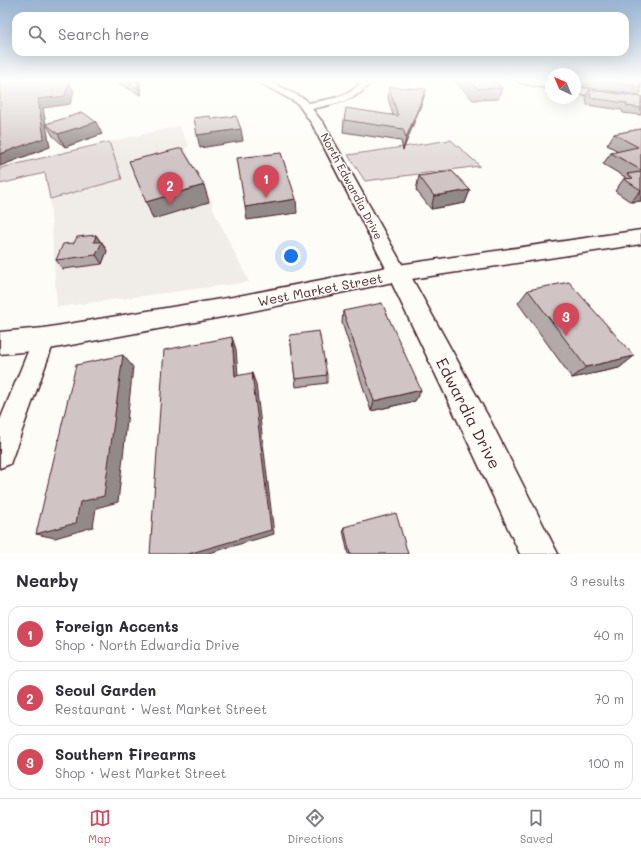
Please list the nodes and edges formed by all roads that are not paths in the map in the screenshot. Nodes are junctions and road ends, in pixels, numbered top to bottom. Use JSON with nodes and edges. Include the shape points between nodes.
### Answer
{"nodes":[{"id":1,"x":305,"y":106,"type":"edge"},
{"id":2,"x":641,"y":237,"type":"edge"},
{"id":3,"x":398,"y":273,"type":"junction"},
{"id":4,"x":44,"y":339,"type":"junction"},
{"id":5,"x":0,"y":343,"type":"edge"},
{"id":6,"x":0,"y":454,"type":"edge"},
{"id":7,"x":539,"y":554,"type":"edge"}],
"edges":[{"from":1,"to":3,"type":"street","name":"North Edwardia Drive","via":[[326,137]]},
{"from":2,"to":3,"type":"main road","name":"West Market Street"},
{"from":3,"to":4,"type":"main road","name":"West Market Street","via":[[233,306]]},
{"from":3,"to":7,"type":"main road","name":"Edwardia Drive"},
{"from":4,"to":5,"type":"main road","name":"West Market Street"},
{"from":4,"to":6,"type":"street"}]}
